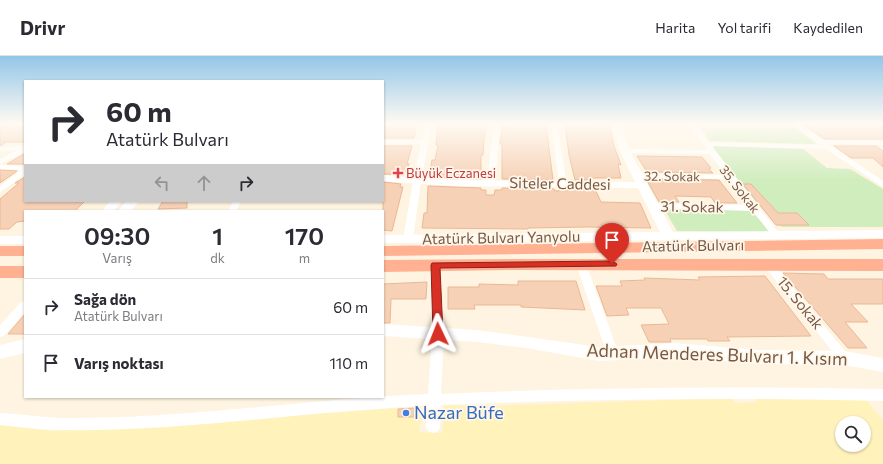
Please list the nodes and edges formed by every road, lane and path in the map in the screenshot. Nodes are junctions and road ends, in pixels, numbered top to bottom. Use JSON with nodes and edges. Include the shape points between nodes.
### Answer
{"nodes":[{"id":1,"x":425,"y":143,"type":"edge"},
{"id":2,"x":494,"y":143,"type":"edge"},
{"id":3,"x":557,"y":143,"type":"edge"},
{"id":4,"x":623,"y":143,"type":"edge"},
{"id":5,"x":820,"y":143,"type":"edge"},
{"id":6,"x":705,"y":144,"type":"joint"},
{"id":7,"x":826,"y":147,"type":"junction"},
{"id":8,"x":0,"y":148,"type":"edge"},
{"id":9,"x":24,"y":149,"type":"edge"},
{"id":10,"x":24,"y":150,"type":"edge"},
{"id":11,"x":625,"y":151,"type":"junction"},
{"id":12,"x":711,"y":152,"type":"junction"},
{"id":13,"x":0,"y":162,"type":"edge"},
{"id":14,"x":0,"y":167,"type":"edge"},
{"id":15,"x":24,"y":169,"type":"edge"},
{"id":16,"x":24,"y":170,"type":"edge"},
{"id":17,"x":866,"y":175,"type":"junction"},
{"id":18,"x":883,"y":176,"type":"edge"},
{"id":19,"x":731,"y":177,"type":"junction"},
{"id":20,"x":384,"y":178,"type":"edge"},
{"id":21,"x":639,"y":180,"type":"junction"},
{"id":22,"x":417,"y":181,"type":"junction"},
{"id":23,"x":491,"y":183,"type":"junction"},
{"id":24,"x":563,"y":184,"type":"junction"},
{"id":25,"x":883,"y":185,"type":"edge"},
{"id":26,"x":0,"y":190,"type":"edge"},
{"id":27,"x":115,"y":202,"type":"edge"},
{"id":28,"x":132,"y":202,"type":"edge"},
{"id":29,"x":652,"y":206,"type":"junction"},
{"id":30,"x":755,"y":208,"type":"junction"},
{"id":31,"x":109,"y":210,"type":"edge"},
{"id":32,"x":125,"y":210,"type":"edge"},
{"id":33,"x":883,"y":234,"type":"edge"},
{"id":34,"x":776,"y":235,"type":"junction"},
{"id":35,"x":668,"y":236,"type":"junction"},
{"id":36,"x":402,"y":239,"type":"junction"},
{"id":37,"x":0,"y":240,"type":"edge"},
{"id":38,"x":24,"y":240,"type":"edge"},
{"id":39,"x":384,"y":240,"type":"edge"},
{"id":40,"x":883,"y":244,"type":"edge"},
{"id":41,"x":0,"y":251,"type":"edge"},
{"id":42,"x":24,"y":251,"type":"edge"},
{"id":43,"x":384,"y":251,"type":"edge"},
{"id":44,"x":581,"y":264,"type":"junction"},
{"id":45,"x":435,"y":265,"type":"junction"},
{"id":46,"x":883,"y":265,"type":"edge"},
{"id":47,"x":384,"y":266,"type":"edge"},
{"id":48,"x":770,"y":266,"type":"junction"},
{"id":49,"x":0,"y":272,"type":"edge"},
{"id":50,"x":24,"y":272,"type":"edge"},
{"id":51,"x":24,"y":306,"type":"edge"},
{"id":52,"x":384,"y":330,"type":"edge"},
{"id":53,"x":0,"y":333,"type":"edge"},
{"id":54,"x":438,"y":334,"type":"junction"},
{"id":55,"x":24,"y":346,"type":"edge"},
{"id":56,"x":0,"y":352,"type":"edge"},
{"id":57,"x":613,"y":354,"type":"junction"},
{"id":58,"x":844,"y":358,"type":"junction"},
{"id":59,"x":883,"y":365,"type":"edge"},
{"id":60,"x":883,"y":395,"type":"edge"},
{"id":61,"x":435,"y":400,"type":"junction"},
{"id":62,"x":0,"y":419,"type":"edge"},
{"id":63,"x":433,"y":427,"type":"dead end"}],
"edges":[{"from":1,"to":22,"type":"street"},
{"from":2,"to":23,"type":"street"},
{"from":3,"to":24,"type":"street"},
{"from":4,"to":11,"type":"main road"},
{"from":5,"to":7,"type":"street"},
{"from":6,"to":7,"type":"street"},
{"from":6,"to":12,"type":"street","name":"35. Sokak"},
{"from":7,"to":17,"type":"street"},
{"from":8,"to":9,"type":"street"},
{"from":10,"to":13,"type":"street"},
{"from":11,"to":12,"type":"street"},
{"from":11,"to":21,"type":"main road"},
{"from":12,"to":19,"type":"street","name":"35. Sokak"},
{"from":14,"to":15,"type":"street"},
{"from":16,"to":26,"type":"street"},
{"from":17,"to":18,"type":"street"},
{"from":17,"to":25,"type":"street"},
{"from":19,"to":21,"type":"street","name":"32. Sokak"},
{"from":19,"to":30,"type":"street","name":"35. Sokak"},
{"from":20,"to":22,"type":"main road","name":"Siteler Caddesi"},
{"from":21,"to":24,"type":"main road","name":"Siteler Caddesi"},
{"from":21,"to":29,"type":"main road"},
{"from":22,"to":23,"type":"main road","name":"Siteler Caddesi"},
{"from":22,"to":36,"type":"street"},
{"from":23,"to":24,"type":"main road","name":"Siteler Caddesi"},
{"from":27,"to":31,"type":"main road"},
{"from":28,"to":32,"type":"main road"},
{"from":29,"to":30,"type":"street","name":"31. Sokak"},
{"from":29,"to":35,"type":"main road"},
{"from":30,"to":34,"type":"street","name":"35. Sokak"},
{"from":33,"to":34,"type":"main road","name":"Atatürk Bulvarı Yanyolu"},
{"from":34,"to":35,"type":"main road","name":"Atatürk Bulvarı Yanyolu"},
{"from":35,"to":36,"type":"main road","name":"Atatürk Bulvarı Yanyolu"},
{"from":36,"to":39,"type":"main road","name":"Atatürk Bulvarı Yanyolu"},
{"from":37,"to":38,"type":"main road"},
{"from":40,"to":43,"type":"highway","name":"Atatürk Bulvarı"},
{"from":41,"to":42,"type":"highway"},
{"from":44,"to":45,"type":"highway","name":"Atatürk Bulvarı"},
{"from":44,"to":48,"type":"highway","name":"Atatürk Bulvarı"},
{"from":44,"to":57,"type":"street"},
{"from":45,"to":47,"type":"highway","name":"Atatürk Bulvarı"},
{"from":45,"to":54,"type":"street"},
{"from":46,"to":48,"type":"highway","name":"Atatürk Bulvarı"},
{"from":48,"to":58,"type":"street","name":"15. Sokak"},
{"from":49,"to":50,"type":"highway"},
{"from":51,"to":53,"type":"street"},
{"from":52,"to":54,"type":"main road","name":"Adnan Menderes Bulvarı 1. Kısım"},
{"from":54,"to":57,"type":"main road","name":"Adnan Menderes Bulvarı 1. Kısım","via":[[477,336]]},
{"from":54,"to":61,"type":"street"},
{"from":55,"to":56,"type":"main road"},
{"from":57,"to":58,"type":"main road","name":"Adnan Menderes Bulvarı 1. Kısım","via":[[674,350],[760,357]]},
{"from":58,"to":59,"type":"main road","name":"Adnan Menderes Bulvarı 1. Kısım"},
{"from":60,"to":61,"type":"street","via":[[787,392],[679,393]]},
{"from":61,"to":62,"type":"street","via":[[141,421],[60,424]]},
{"from":61,"to":63,"type":"street"}]}
